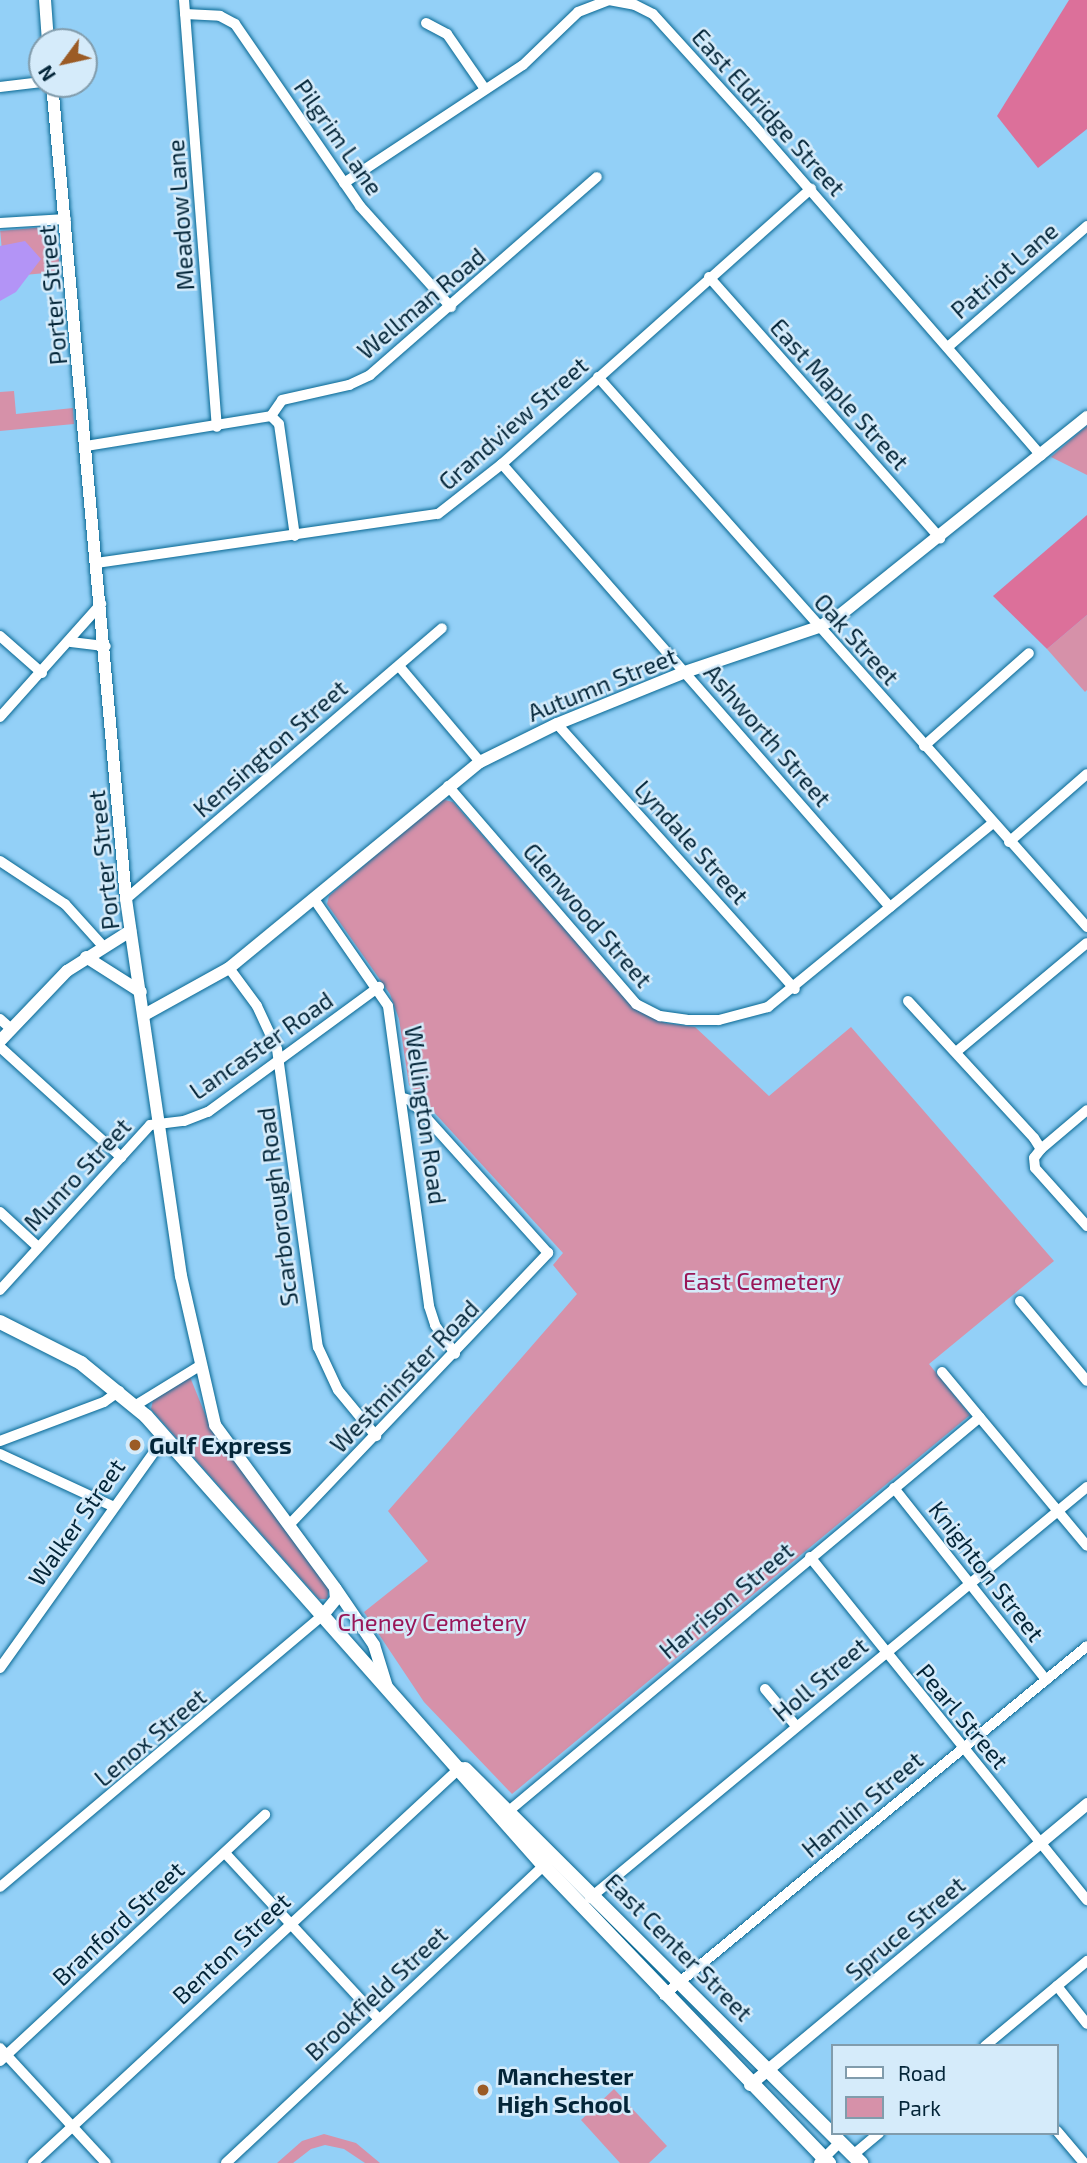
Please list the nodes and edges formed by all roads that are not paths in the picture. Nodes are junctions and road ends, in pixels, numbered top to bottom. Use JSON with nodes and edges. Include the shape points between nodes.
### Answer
{"nodes":[{"id":1,"x":45,"y":0,"type":"edge"},
{"id":2,"x":184,"y":0,"type":"edge"},
{"id":3,"x":185,"y":14,"type":"junction"},
{"id":4,"x":426,"y":23,"type":"dead end"},
{"id":5,"x":47,"y":28,"type":"edge"},
{"id":6,"x":28,"y":83,"type":"edge"},
{"id":7,"x":0,"y":86,"type":"edge"},
{"id":8,"x":485,"y":89,"type":"junction"},
{"id":9,"x":53,"y":98,"type":"edge"},
{"id":10,"x":597,"y":177,"type":"dead end"},
{"id":11,"x":344,"y":183,"type":"junction"},
{"id":12,"x":811,"y":189,"type":"junction"},
{"id":13,"x":66,"y":219,"type":"junction"},
{"id":14,"x":0,"y":223,"type":"edge"},
{"id":15,"x":1087,"y":226,"type":"edge"},
{"id":16,"x":709,"y":277,"type":"junction"},
{"id":17,"x":451,"y":307,"type":"junction"},
{"id":18,"x":948,"y":346,"type":"junction"},
{"id":19,"x":598,"y":377,"type":"junction"},
{"id":20,"x":271,"y":416,"type":"junction"},
{"id":21,"x":1087,"y":417,"type":"edge"},
{"id":22,"x":217,"y":427,"type":"junction"},
{"id":23,"x":86,"y":446,"type":"junction"},
{"id":24,"x":1041,"y":456,"type":"junction"},
{"id":25,"x":502,"y":464,"type":"junction"},
{"id":26,"x":295,"y":536,"type":"junction"},
{"id":27,"x":940,"y":538,"type":"junction"},
{"id":28,"x":96,"y":563,"type":"junction"},
{"id":29,"x":101,"y":604,"type":"junction"},
{"id":30,"x":819,"y":627,"type":"junction"},
{"id":31,"x":442,"y":628,"type":"dead end"},
{"id":32,"x":0,"y":636,"type":"edge"},
{"id":33,"x":71,"y":642,"type":"junction"},
{"id":34,"x":106,"y":646,"type":"junction"},
{"id":35,"x":1029,"y":653,"type":"dead end"},
{"id":36,"x":399,"y":666,"type":"junction"},
{"id":37,"x":685,"y":672,"type":"junction"},
{"id":38,"x":42,"y":673,"type":"junction"},
{"id":39,"x":0,"y":718,"type":"edge"},
{"id":40,"x":557,"y":723,"type":"junction"},
{"id":41,"x":924,"y":746,"type":"junction"},
{"id":42,"x":480,"y":762,"type":"junction"},
{"id":43,"x":1087,"y":774,"type":"edge"},
{"id":44,"x":448,"y":786,"type":"junction"},
{"id":45,"x":993,"y":823,"type":"junction"},
{"id":46,"x":1009,"y":842,"type":"junction"},
{"id":47,"x":0,"y":861,"type":"edge"},
{"id":48,"x":126,"y":899,"type":"junction"},
{"id":49,"x":314,"y":899,"type":"junction"},
{"id":50,"x":890,"y":907,"type":"junction"},
{"id":51,"x":1087,"y":928,"type":"edge"},
{"id":52,"x":130,"y":932,"type":"junction"},
{"id":53,"x":1087,"y":943,"type":"edge"},
{"id":54,"x":103,"y":946,"type":"junction"},
{"id":55,"x":86,"y":957,"type":"junction"},
{"id":56,"x":229,"y":968,"type":"junction"},
{"id":57,"x":379,"y":987,"type":"junction"},
{"id":58,"x":795,"y":989,"type":"junction"},
{"id":59,"x":141,"y":992,"type":"junction"},
{"id":60,"x":908,"y":1001,"type":"dead end"},
{"id":61,"x":146,"y":1014,"type":"junction"},
{"id":62,"x":0,"y":1018,"type":"edge"},
{"id":63,"x":12,"y":1029,"type":"junction"},
{"id":64,"x":0,"y":1041,"type":"edge"},
{"id":65,"x":0,"y":1046,"type":"edge"},
{"id":66,"x":956,"y":1052,"type":"junction"},
{"id":67,"x":279,"y":1060,"type":"junction"},
{"id":68,"x":403,"y":1098,"type":"junction"},
{"id":69,"x":1087,"y":1110,"type":"edge"},
{"id":70,"x":161,"y":1125,"type":"junction"},
{"id":71,"x":1041,"y":1149,"type":"junction"},
{"id":72,"x":121,"y":1157,"type":"junction"},
{"id":73,"x":0,"y":1212,"type":"edge"},
{"id":74,"x":1087,"y":1226,"type":"edge"},
{"id":75,"x":38,"y":1247,"type":"junction"},
{"id":76,"x":0,"y":1290,"type":"edge"},
{"id":77,"x":1020,"y":1301,"type":"dead end"},
{"id":78,"x":0,"y":1322,"type":"edge"},
{"id":79,"x":455,"y":1354,"type":"junction"},
{"id":80,"x":198,"y":1367,"type":"junction"},
{"id":81,"x":942,"y":1372,"type":"dead end"},
{"id":82,"x":1087,"y":1381,"type":"edge"},
{"id":83,"x":120,"y":1391,"type":"junction"},
{"id":84,"x":135,"y":1405,"type":"junction"},
{"id":85,"x":980,"y":1417,"type":"junction"},
{"id":86,"x":376,"y":1436,"type":"junction"},
{"id":87,"x":165,"y":1437,"type":"junction"},
{"id":88,"x":0,"y":1441,"type":"edge"},
{"id":89,"x":0,"y":1454,"type":"edge"},
{"id":90,"x":1087,"y":1487,"type":"edge"},
{"id":91,"x":894,"y":1488,"type":"junction"},
{"id":92,"x":112,"y":1506,"type":"junction"},
{"id":93,"x":1058,"y":1511,"type":"junction"},
{"id":94,"x":289,"y":1525,"type":"junction"},
{"id":95,"x":1087,"y":1546,"type":"edge"},
{"id":96,"x":810,"y":1558,"type":"junction"},
{"id":97,"x":970,"y":1584,"type":"junction"},
{"id":98,"x":335,"y":1588,"type":"junction"},
{"id":99,"x":323,"y":1615,"type":"junction"},
{"id":100,"x":1087,"y":1646,"type":"edge"},
{"id":101,"x":883,"y":1654,"type":"junction"},
{"id":102,"x":0,"y":1668,"type":"edge"},
{"id":103,"x":1046,"y":1681,"type":"junction"},
{"id":104,"x":387,"y":1687,"type":"junction"},
{"id":105,"x":765,"y":1689,"type":"dead end"},
{"id":106,"x":796,"y":1726,"type":"junction"},
{"id":107,"x":962,"y":1748,"type":"junction"},
{"id":108,"x":461,"y":1767,"type":"junction"},
{"id":109,"x":1087,"y":1804,"type":"edge"},
{"id":110,"x":506,"y":1814,"type":"junction"},
{"id":111,"x":265,"y":1815,"type":"dead end"},
{"id":112,"x":1041,"y":1842,"type":"junction"},
{"id":113,"x":225,"y":1853,"type":"junction"},
{"id":114,"x":556,"y":1855,"type":"junction"},
{"id":115,"x":544,"y":1866,"type":"junction"},
{"id":116,"x":0,"y":1887,"type":"edge"},
{"id":117,"x":595,"y":1894,"type":"junction"},
{"id":118,"x":1087,"y":1900,"type":"edge"},
{"id":119,"x":581,"y":1905,"type":"junction"},
{"id":120,"x":290,"y":1922,"type":"junction"},
{"id":121,"x":1087,"y":1961,"type":"edge"},
{"id":122,"x":681,"y":1982,"type":"junction"},
{"id":123,"x":1057,"y":1986,"type":"junction"},
{"id":124,"x":664,"y":1995,"type":"junction"},
{"id":125,"x":378,"y":2018,"type":"junction"},
{"id":126,"x":1087,"y":2024,"type":"edge"},
{"id":127,"x":987,"y":2044,"type":"edge"},
{"id":128,"x":2,"y":2055,"type":"edge"},
{"id":129,"x":768,"y":2069,"type":"junction"},
{"id":130,"x":750,"y":2085,"type":"junction"},
{"id":131,"x":71,"y":2126,"type":"junction"},
{"id":132,"x":832,"y":2133,"type":"edge"},
{"id":133,"x":1059,"y":2133,"type":"edge"},
{"id":134,"x":834,"y":2135,"type":"edge"},
{"id":135,"x":877,"y":2135,"type":"edge"},
{"id":136,"x":840,"y":2141,"type":"junction"},
{"id":137,"x":857,"y":2159,"type":"edge"},
{"id":138,"x":824,"y":2161,"type":"edge"},
{"id":139,"x":33,"y":2163,"type":"edge"},
{"id":140,"x":106,"y":2163,"type":"edge"},
{"id":141,"x":226,"y":2163,"type":"edge"},
{"id":142,"x":1084,"y":2163,"type":"edge"}],
"edges":[{"from":1,"to":5,"type":"street"},
{"from":2,"to":3,"type":"street","name":"Meadow Lane"},
{"from":3,"to":11,"type":"street","name":"Pilgrim Lane","via":[[220,16],[235,24]]},
{"from":3,"to":22,"type":"street","name":"Meadow Lane"},
{"from":4,"to":8,"type":"street","via":[[447,34]]},
{"from":6,"to":7,"type":"street"},
{"from":8,"to":11,"type":"street","name":"East Eldridge Street"},
{"from":8,"to":12,"type":"street","name":"East Eldridge Street","via":[[523,65],[578,12],[609,0],[628,3],[653,14]]},
{"from":9,"to":13,"type":"street","name":"Porter Street"},
{"from":10,"to":17,"type":"street","name":"Wellman Road"},
{"from":11,"to":17,"type":"street","name":"Pilgrim Lane"},
{"from":12,"to":16,"type":"street","name":"Grandview Street"},
{"from":12,"to":18,"type":"street","name":"East Eldridge Street"},
{"from":13,"to":14,"type":"street"},
{"from":13,"to":23,"type":"street","name":"Porter Street"},
{"from":15,"to":18,"type":"street","name":"Patriot Lane"},
{"from":16,"to":19,"type":"street","name":"Grandview Street"},
{"from":16,"to":27,"type":"street","name":"East Maple Street"},
{"from":17,"to":20,"type":"street","name":"Wellman Road","via":[[370,375],[349,385],[282,400]]},
{"from":18,"to":24,"type":"street","name":"East Eldridge Street"},
{"from":19,"to":25,"type":"street","name":"Grandview Street"},
{"from":19,"to":30,"type":"street","name":"Oak Street"},
{"from":20,"to":22,"type":"street","name":"Wellman Road"},
{"from":20,"to":26,"type":"street","via":[[279,424]]},
{"from":21,"to":24,"type":"street","name":"Autumn Street"},
{"from":22,"to":23,"type":"street","name":"Wellman Road"},
{"from":23,"to":28,"type":"street","name":"Porter Street"},
{"from":24,"to":27,"type":"street","name":"Autumn Street"},
{"from":25,"to":26,"type":"street","name":"Grandview Street","via":[[438,514]]},
{"from":25,"to":37,"type":"street","name":"Ashworth Street"},
{"from":26,"to":28,"type":"street","name":"Grandview Street"},
{"from":27,"to":30,"type":"street","name":"Autumn Street"},
{"from":28,"to":29,"type":"street","name":"Porter Street"},
{"from":29,"to":33,"type":"street"},
{"from":29,"to":34,"type":"street","name":"Porter Street"},
{"from":30,"to":37,"type":"street","name":"Autumn Street"},
{"from":30,"to":41,"type":"street","name":"Oak Street"},
{"from":31,"to":36,"type":"street","name":"Kensington Street"},
{"from":32,"to":38,"type":"street"},
{"from":33,"to":34,"type":"street"},
{"from":33,"to":38,"type":"street"},
{"from":34,"to":48,"type":"street","name":"Porter Street"},
{"from":35,"to":41,"type":"street"},
{"from":36,"to":42,"type":"street"},
{"from":36,"to":48,"type":"street","name":"Kensington Street"},
{"from":37,"to":40,"type":"street","name":"Autumn Street"},
{"from":37,"to":50,"type":"street","name":"Ashworth Street"},
{"from":38,"to":39,"type":"street"},
{"from":40,"to":42,"type":"street","name":"Autumn Street"},
{"from":40,"to":58,"type":"street","name":"Lyndale Street"},
{"from":41,"to":45,"type":"street","name":"Oak Street"},
{"from":42,"to":44,"type":"street","name":"Autumn Street"},
{"from":43,"to":46,"type":"street"},
{"from":44,"to":49,"type":"street","name":"Autumn Street"},
{"from":44,"to":58,"type":"street","name":"Glenwood Street","via":[[636,1004],[660,1016],[719,1020],[768,1007]]},
{"from":45,"to":46,"type":"street","name":"Oak Street"},
{"from":45,"to":50,"type":"street","name":"Glenwood Street"},
{"from":46,"to":51,"type":"street","name":"Oak Street"},
{"from":47,"to":54,"type":"street","via":[[65,904]]},
{"from":48,"to":52,"type":"street","name":"Porter Street"},
{"from":49,"to":56,"type":"street","name":"Autumn Street"},
{"from":49,"to":57,"type":"street","name":"Wellington Road"},
{"from":50,"to":58,"type":"street","name":"Glenwood Street"},
{"from":52,"to":54,"type":"street"},
{"from":52,"to":59,"type":"street","name":"Porter Street"},
{"from":53,"to":66,"type":"street"},
{"from":54,"to":55,"type":"street"},
{"from":55,"to":59,"type":"street"},
{"from":55,"to":63,"type":"street"},
{"from":56,"to":61,"type":"street","name":"Autumn Street"},
{"from":56,"to":67,"type":"street","name":"Scarborough Road","via":[[257,1006]]},
{"from":57,"to":67,"type":"street","name":"Lancaster Road"},
{"from":57,"to":68,"type":"street","name":"Wellington Road","via":[[394,1026]]},
{"from":59,"to":61,"type":"street","name":"Porter Street"},
{"from":60,"to":66,"type":"street"},
{"from":61,"to":70,"type":"street","name":"Porter Street"},
{"from":62,"to":63,"type":"street"},
{"from":63,"to":64,"type":"street"},
{"from":65,"to":72,"type":"street"},
{"from":66,"to":71,"type":"street"},
{"from":67,"to":70,"type":"street","name":"Lancaster Road","via":[[208,1112]]},
{"from":67,"to":86,"type":"street","name":"Scarborough Road","via":[[316,1340],[338,1390]]},
{"from":68,"to":79,"type":"street","name":"Wellington Road","via":[[429,1306],[435,1325]]},
{"from":68,"to":79,"type":"street","name":"Westminster Road","via":[[410,1100],[548,1253]]},
{"from":69,"to":71,"type":"street"},
{"from":70,"to":72,"type":"street","name":"Munro Street","via":[[150,1125]]},
{"from":70,"to":80,"type":"street","name":"Porter Street"},
{"from":71,"to":74,"type":"street","via":[[1034,1158],[1035,1168]]},
{"from":72,"to":75,"type":"street","name":"Munro Street"},
{"from":73,"to":75,"type":"street"},
{"from":75,"to":76,"type":"street","name":"Munro Street"},
{"from":77,"to":82,"type":"street"},
{"from":78,"to":83,"type":"main road","name":"East Center Street","via":[[81,1363]]},
{"from":79,"to":86,"type":"street","name":"Westminster Road"},
{"from":80,"to":84,"type":"street"},
{"from":80,"to":94,"type":"street","name":"Porter Street","via":[[215,1425]]},
{"from":81,"to":85,"type":"street"},
{"from":83,"to":84,"type":"main road","name":"East Center Street"},
{"from":83,"to":88,"type":"street","via":[[104,1402]]},
{"from":84,"to":87,"type":"main road","name":"East Center Street"},
{"from":85,"to":91,"type":"street","name":"Harrison Street"},
{"from":85,"to":93,"type":"street"},
{"from":86,"to":94,"type":"street","name":"Westminster Road"},
{"from":87,"to":92,"type":"street","name":"Walker Street"},
{"from":87,"to":99,"type":"main road","name":"East Center Street"},
{"from":89,"to":92,"type":"street"},
{"from":90,"to":93,"type":"street","name":"Holl Street"},
{"from":91,"to":96,"type":"street","name":"Harrison Street"},
{"from":91,"to":97,"type":"street","name":"Knighton Street"},
{"from":92,"to":102,"type":"street","name":"Walker Street"},
{"from":93,"to":95,"type":"street"},
{"from":93,"to":97,"type":"street","name":"Holl Street"},
{"from":94,"to":98,"type":"street","name":"Porter Street"},
{"from":96,"to":101,"type":"street","name":"Pearl Street"},
{"from":96,"to":110,"type":"street","name":"Harrison Street"},
{"from":97,"to":101,"type":"street","name":"Holl Street"},
{"from":97,"to":103,"type":"street","name":"Knighton Street"},
{"from":98,"to":99,"type":"street","via":[[336,1599]]},
{"from":98,"to":104,"type":"street","name":"Porter Street","via":[[374,1645]]},
{"from":99,"to":104,"type":"main road","name":"East Center Street"},
{"from":99,"to":116,"type":"street","name":"Lenox Street"},
{"from":100,"to":103,"type":"street","name":"Hamlin Street"},
{"from":101,"to":106,"type":"street","name":"Holl Street"},
{"from":101,"to":107,"type":"street","name":"Pearl Street"},
{"from":103,"to":107,"type":"street","name":"Hamlin Street"},
{"from":104,"to":108,"type":"main road","name":"East Center Street"},
{"from":105,"to":106,"type":"street"},
{"from":106,"to":117,"type":"street","name":"Holl Street"},
{"from":107,"to":112,"type":"street","name":"Pearl Street"},
{"from":107,"to":122,"type":"street","name":"Hamlin Street"},
{"from":108,"to":110,"type":"main road","name":"East Center Street"},
{"from":108,"to":120,"type":"street","name":"Benton Street"},
{"from":109,"to":112,"type":"street","name":"Spruce Street"},
{"from":110,"to":114,"type":"main road","name":"East Center Street"},
{"from":110,"to":115,"type":"main road","name":"East Center Street"},
{"from":111,"to":113,"type":"street","name":"Branford Street"},
{"from":112,"to":118,"type":"street","name":"Pearl Street"},
{"from":112,"to":129,"type":"street","name":"Spruce Street"},
{"from":113,"to":120,"type":"street"},
{"from":113,"to":128,"type":"street","name":"Branford Street"},
{"from":114,"to":115,"type":"street","name":"Brookfield Street"},
{"from":114,"to":117,"type":"main road","name":"East Center Street"},
{"from":115,"to":119,"type":"main road","name":"East Center Street"},
{"from":115,"to":125,"type":"street","name":"Brookfield Street"},
{"from":117,"to":119,"type":"street","name":"Holl Street"},
{"from":117,"to":122,"type":"main road","name":"East Center Street"},
{"from":119,"to":124,"type":"main road","name":"East Center Street"},
{"from":120,"to":125,"type":"street"},
{"from":120,"to":131,"type":"street","name":"Benton Street"},
{"from":121,"to":123,"type":"street"},
{"from":122,"to":124,"type":"street","name":"Hamlin Street"},
{"from":122,"to":129,"type":"main road","name":"East Center Street"},
{"from":123,"to":126,"type":"street"},
{"from":123,"to":127,"type":"street"},
{"from":124,"to":130,"type":"main road","name":"East Center Street"},
{"from":125,"to":141,"type":"street","name":"Brookfield Street"},
{"from":128,"to":131,"type":"street"},
{"from":129,"to":130,"type":"street","name":"Spruce Street"},
{"from":129,"to":132,"type":"main road","name":"East Center Street"},
{"from":130,"to":138,"type":"main road","name":"East Center Street"},
{"from":131,"to":139,"type":"street","name":"Benton Street"},
{"from":131,"to":140,"type":"street"},
{"from":133,"to":142,"type":"street"},
{"from":134,"to":136,"type":"main road","name":"East Center Street"},
{"from":135,"to":137,"type":"street"},
{"from":136,"to":137,"type":"main road","name":"East Center Street"},
{"from":136,"to":138,"type":"street"}]}
